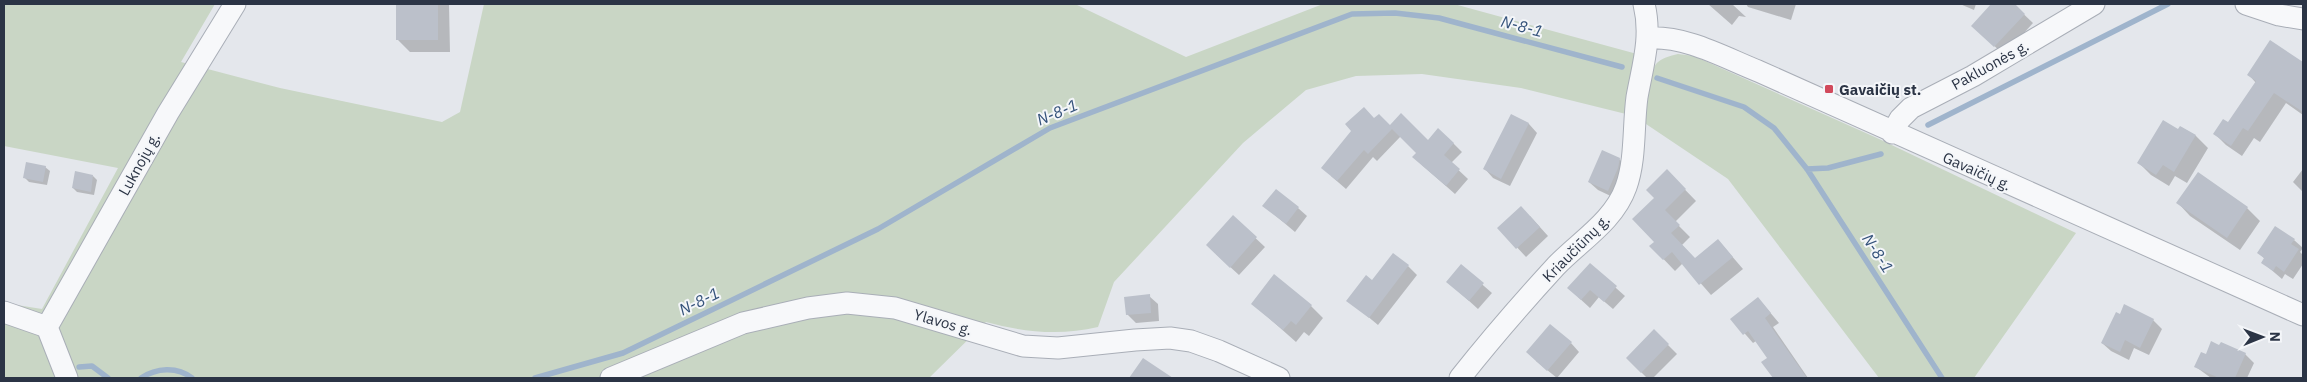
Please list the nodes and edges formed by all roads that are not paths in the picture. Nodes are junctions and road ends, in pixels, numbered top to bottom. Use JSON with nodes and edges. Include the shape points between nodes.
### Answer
{"nodes":[{"id":1,"x":235,"y":4,"type":"edge"},
{"id":2,"x":1644,"y":4,"type":"edge"},
{"id":3,"x":2094,"y":4,"type":"edge"},
{"id":4,"x":2246,"y":4,"type":"edge"},
{"id":5,"x":2303,"y":19,"type":"edge"},
{"id":6,"x":1648,"y":38,"type":"junction"},
{"id":7,"x":1892,"y":132,"type":"junction"},
{"id":8,"x":4,"y":312,"type":"edge"},
{"id":9,"x":2303,"y":316,"type":"edge"},
{"id":10,"x":47,"y":327,"type":"junction"},
{"id":11,"x":67,"y":378,"type":"edge"},
{"id":12,"x":611,"y":378,"type":"edge"},
{"id":13,"x":1279,"y":378,"type":"edge"},
{"id":14,"x":1460,"y":378,"type":"edge"}],
"edges":[{"from":1,"to":10,"type":"street","name":"Luknojų g.","via":[[168,113]]},
{"from":2,"to":6,"type":"street","name":"Kriaučiūnų g."},
{"from":3,"to":7,"type":"street","name":"Pakluonės g.","via":[[1973,76],[1911,108]]},
{"from":4,"to":5,"type":"street"},
{"from":6,"to":7,"type":"street","name":"Gavaičių g.","via":[[1680,40],[1758,71]]},
{"from":6,"to":14,"type":"street","name":"Kriaučiūnų g.","via":[[1634,123],[1631,164],[1619,201],[1540,284]]},
{"from":7,"to":9,"type":"street","name":"Gavaičių g."},
{"from":8,"to":10,"type":"street"},
{"from":10,"to":11,"type":"street"},
{"from":12,"to":13,"type":"street","name":"Ylavos g.","via":[[743,323],[847,303],[896,308],[1023,346],[1058,348],[1170,338],[1190,341]]}]}
